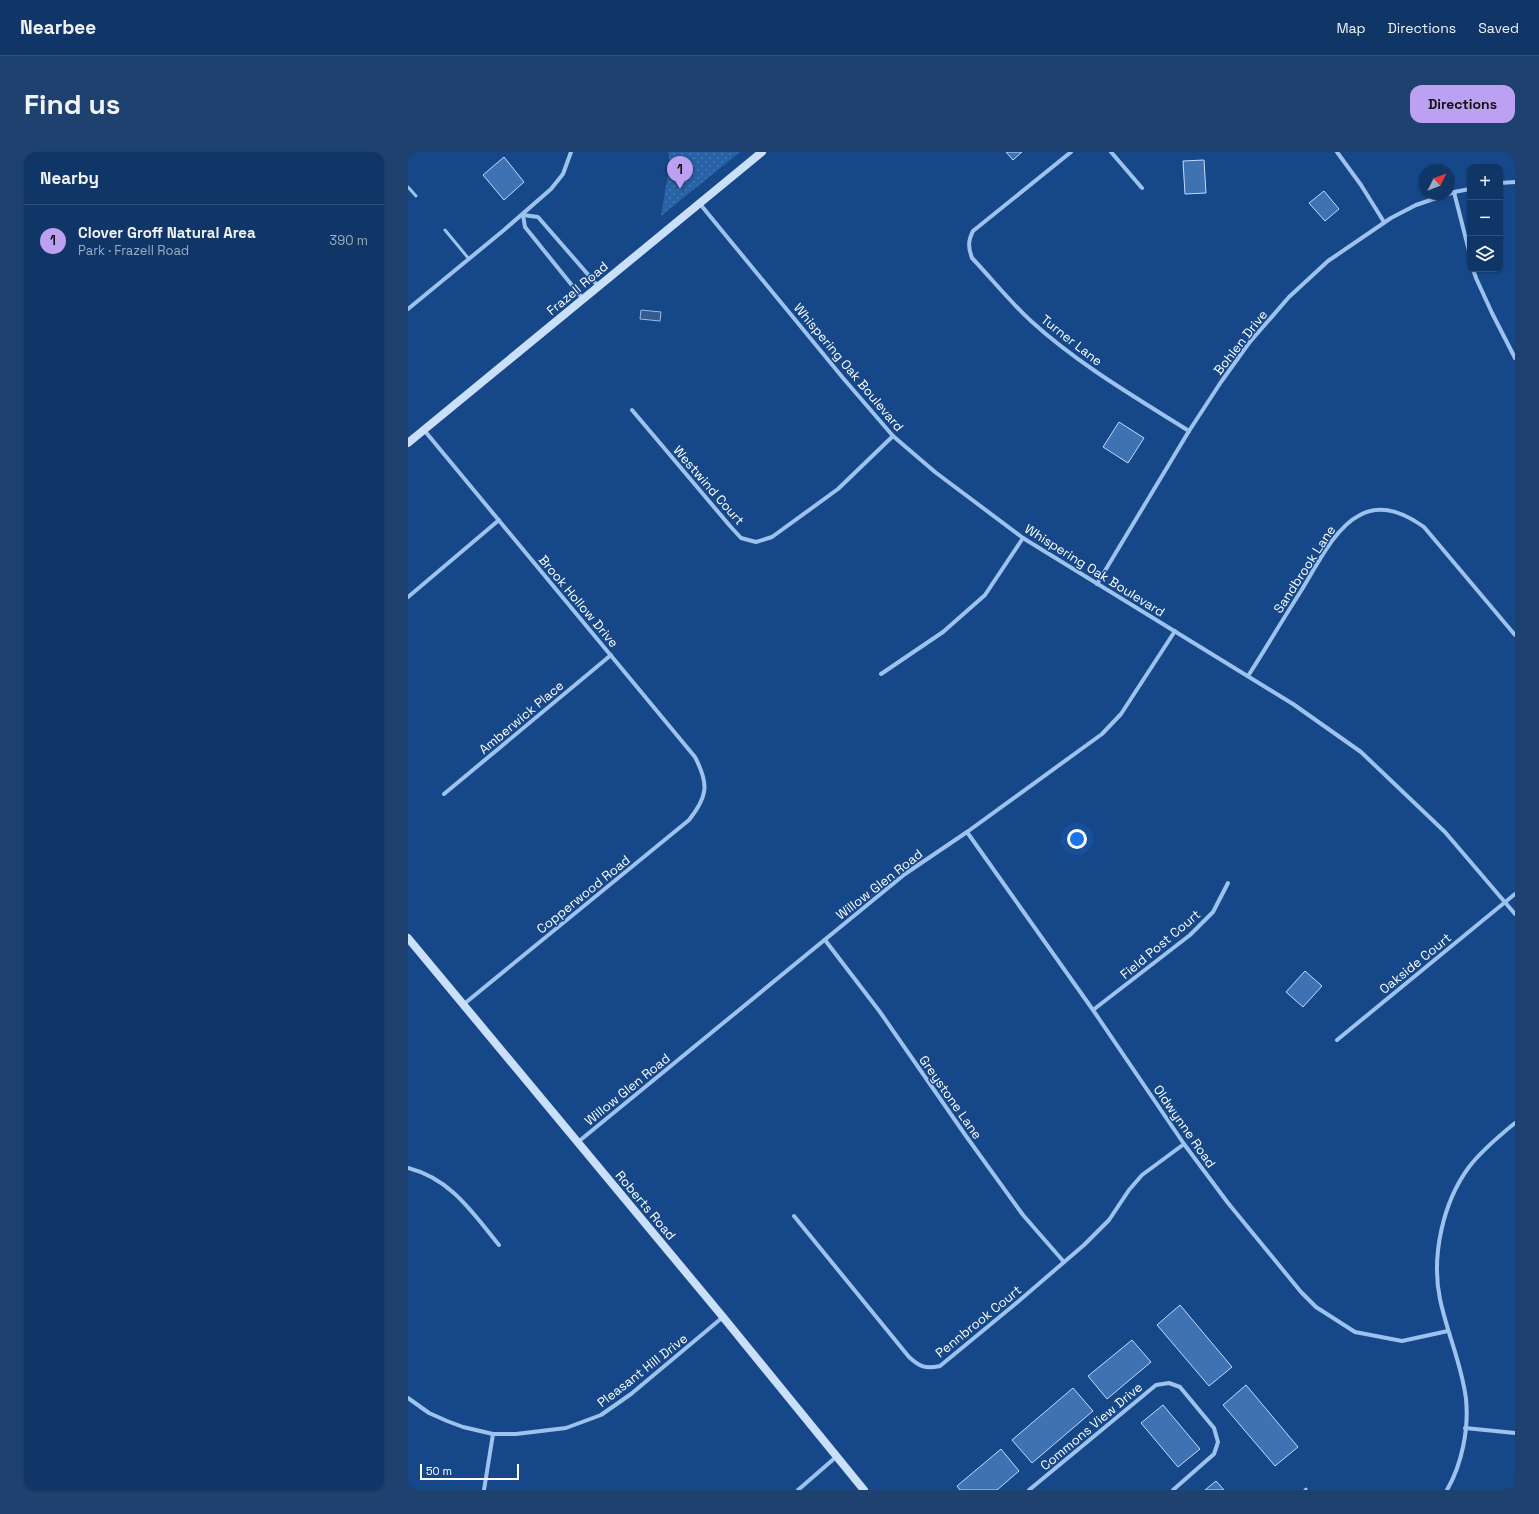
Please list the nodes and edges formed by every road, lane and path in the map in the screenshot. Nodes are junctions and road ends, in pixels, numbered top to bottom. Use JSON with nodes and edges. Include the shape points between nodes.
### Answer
{"nodes":[{"id":1,"x":571,"y":152,"type":"edge"},
{"id":2,"x":762,"y":152,"type":"edge"},
{"id":3,"x":1071,"y":152,"type":"edge"},
{"id":4,"x":1111,"y":152,"type":"edge"},
{"id":5,"x":1336,"y":152,"type":"edge"},
{"id":6,"x":1515,"y":182,"type":"edge"},
{"id":7,"x":1503,"y":183,"type":"edge"},
{"id":8,"x":408,"y":188,"type":"edge"},
{"id":9,"x":1142,"y":188,"type":"dead end"},
{"id":10,"x":1467,"y":190,"type":"edge"},
{"id":11,"x":1455,"y":192,"type":"edge"},
{"id":12,"x":416,"y":196,"type":"dead end"},
{"id":13,"x":1455,"y":196,"type":"edge"},
{"id":14,"x":1431,"y":200,"type":"edge"},
{"id":15,"x":699,"y":203,"type":"junction"},
{"id":16,"x":523,"y":215,"type":"junction"},
{"id":17,"x":1384,"y":222,"type":"junction"},
{"id":18,"x":445,"y":230,"type":"dead end"},
{"id":19,"x":1467,"y":243,"type":"edge"},
{"id":20,"x":469,"y":259,"type":"junction"},
{"id":21,"x":1475,"y":272,"type":"edge"},
{"id":22,"x":598,"y":286,"type":"junction"},
{"id":23,"x":583,"y":299,"type":"junction"},
{"id":24,"x":408,"y":309,"type":"edge"},
{"id":25,"x":1515,"y":358,"type":"edge"},
{"id":26,"x":632,"y":410,"type":"dead end"},
{"id":27,"x":424,"y":430,"type":"junction"},
{"id":28,"x":1189,"y":431,"type":"junction"},
{"id":29,"x":893,"y":436,"type":"junction"},
{"id":30,"x":408,"y":443,"type":"edge"},
{"id":31,"x":499,"y":520,"type":"junction"},
{"id":32,"x":1023,"y":538,"type":"junction"},
{"id":33,"x":1097,"y":584,"type":"junction"},
{"id":34,"x":408,"y":596,"type":"edge"},
{"id":35,"x":1174,"y":631,"type":"junction"},
{"id":36,"x":1515,"y":635,"type":"edge"},
{"id":37,"x":611,"y":655,"type":"junction"},
{"id":38,"x":881,"y":674,"type":"dead end"},
{"id":39,"x":1248,"y":676,"type":"junction"},
{"id":40,"x":704,"y":791,"type":"joint"},
{"id":41,"x":444,"y":794,"type":"dead end"},
{"id":42,"x":967,"y":832,"type":"junction"},
{"id":43,"x":1228,"y":883,"type":"dead end"},
{"id":44,"x":1515,"y":894,"type":"edge"},
{"id":45,"x":1505,"y":902,"type":"junction"},
{"id":46,"x":1515,"y":914,"type":"edge"},
{"id":47,"x":408,"y":938,"type":"edge"},
{"id":48,"x":826,"y":940,"type":"junction"},
{"id":49,"x":464,"y":1004,"type":"junction"},
{"id":50,"x":1093,"y":1010,"type":"junction"},
{"id":51,"x":1337,"y":1040,"type":"dead end"},
{"id":52,"x":1515,"y":1123,"type":"edge"},
{"id":53,"x":578,"y":1142,"type":"junction"},
{"id":54,"x":1184,"y":1144,"type":"junction"},
{"id":55,"x":408,"y":1168,"type":"edge"},
{"id":56,"x":794,"y":1216,"type":"dead end"},
{"id":57,"x":499,"y":1245,"type":"dead end"},
{"id":58,"x":1064,"y":1262,"type":"junction"},
{"id":59,"x":723,"y":1317,"type":"junction"},
{"id":60,"x":1448,"y":1331,"type":"junction"},
{"id":61,"x":408,"y":1398,"type":"edge"},
{"id":62,"x":1465,"y":1428,"type":"junction"},
{"id":63,"x":1515,"y":1433,"type":"edge"},
{"id":64,"x":493,"y":1434,"type":"junction"},
{"id":65,"x":836,"y":1457,"type":"junction"},
{"id":66,"x":484,"y":1490,"type":"edge"},
{"id":67,"x":798,"y":1490,"type":"edge"},
{"id":68,"x":864,"y":1490,"type":"edge"},
{"id":69,"x":1029,"y":1490,"type":"edge"},
{"id":70,"x":1172,"y":1490,"type":"edge"},
{"id":71,"x":1447,"y":1490,"type":"edge"}],
"edges":[{"from":1,"to":16,"type":"street","via":[[563,174]]},
{"from":2,"to":15,"type":"main road","name":"Frazell Road"},
{"from":3,"to":28,"type":"street","name":"Turner Lane","via":[[974,231],[969,240],[972,258],[1030,320],[1074,356]]},
{"from":4,"to":9,"type":"street"},
{"from":5,"to":17,"type":"street"},
{"from":6,"to":7,"type":"street"},
{"from":8,"to":12,"type":"lane"},
{"from":10,"to":11,"type":"street","name":"Bohlen Drive"},
{"from":13,"to":19,"type":"street"},
{"from":14,"to":17,"type":"street","name":"Bohlen Drive"},
{"from":15,"to":22,"type":"main road","name":"Frazell Road"},
{"from":15,"to":29,"type":"street","name":"Whispering Oak Boulevard"},
{"from":16,"to":20,"type":"street"},
{"from":16,"to":22,"type":"street","via":[[538,217]]},
{"from":16,"to":23,"type":"street","via":[[525,228]]},
{"from":17,"to":28,"type":"street","name":"Bohlen Drive","via":[[1328,261],[1289,297],[1249,343]]},
{"from":18,"to":20,"type":"lane"},
{"from":20,"to":24,"type":"street"},
{"from":21,"to":25,"type":"street"},
{"from":22,"to":23,"type":"main road","name":"Frazell Road"},
{"from":23,"to":27,"type":"main road","name":"Frazell Road"},
{"from":26,"to":29,"type":"street","name":"Westwind Court","via":[[741,538],[756,542],[772,537],[838,489]]},
{"from":27,"to":30,"type":"main road","name":"Frazell Road"},
{"from":27,"to":31,"type":"street","name":"Brook Hollow Drive"},
{"from":28,"to":33,"type":"street","name":"Bohlen Drive"},
{"from":29,"to":32,"type":"street","name":"Whispering Oak Boulevard","via":[[935,472]]},
{"from":31,"to":34,"type":"street"},
{"from":31,"to":37,"type":"street","name":"Brook Hollow Drive"},
{"from":32,"to":33,"type":"street","name":"Whispering Oak Boulevard"},
{"from":32,"to":38,"type":"street","via":[[985,595],[943,632]]},
{"from":33,"to":35,"type":"street","name":"Whispering Oak Boulevard"},
{"from":35,"to":39,"type":"street","name":"Whispering Oak Boulevard"},
{"from":35,"to":42,"type":"street","name":"Willow Glen Road","via":[[1121,714],[1102,734]]},
{"from":36,"to":39,"type":"street","name":"Sandbrook Lane","via":[[1424,527],[1401,513],[1374,511],[1361,514],[1349,521],[1331,542]]},
{"from":37,"to":40,"type":"street","name":"Brook Hollow Drive","via":[[695,757],[703,773]]},
{"from":37,"to":41,"type":"street","name":"Amberwick Place"},
{"from":39,"to":45,"type":"street","name":"Whispering Oak Boulevard","via":[[1361,752],[1445,832]]},
{"from":40,"to":49,"type":"street","name":"Copperwood Road","via":[[699,807],[688,820]]},
{"from":42,"to":48,"type":"street","name":"Willow Glen Road","via":[[905,874]]},
{"from":42,"to":50,"type":"street","name":"Oldwynne Road"},
{"from":43,"to":50,"type":"street","name":"Field Post Court","via":[[1213,912],[1190,935]]},
{"from":44,"to":45,"type":"street"},
{"from":45,"to":46,"type":"street","name":"Whispering Oak Boulevard"},
{"from":45,"to":51,"type":"street","name":"Oakside Court"},
{"from":47,"to":49,"type":"main road","name":"Roberts Road"},
{"from":48,"to":53,"type":"street","name":"Willow Glen Road"},
{"from":48,"to":58,"type":"street","name":"Greystone Lane","via":[[1023,1214]]},
{"from":49,"to":53,"type":"main road","name":"Roberts Road"},
{"from":50,"to":54,"type":"street","name":"Oldwynne Road"},
{"from":52,"to":60,"type":"street","via":[[1495,1139],[1469,1167],[1453,1194],[1440,1230],[1436,1262],[1440,1298]]},
{"from":53,"to":59,"type":"main road","name":"Roberts Road"},
{"from":54,"to":58,"type":"street","name":"Pennbrook Court","via":[[1142,1175],[1109,1220]]},
{"from":54,"to":60,"type":"street","name":"Oldwynne Road","via":[[1228,1203],[1316,1307],[1355,1332],[1402,1341]]},
{"from":55,"to":57,"type":"street","via":[[424,1172],[450,1189],[463,1200]]},
{"from":56,"to":58,"type":"street","name":"Pennbrook Court","via":[[909,1358],[918,1365],[928,1368],[940,1366],[949,1360]]},
{"from":59,"to":64,"type":"street","name":"Pleasant Hill Drive","via":[[631,1394],[601,1415],[566,1428]]},
{"from":59,"to":65,"type":"main road","name":"Roberts Road"},
{"from":60,"to":62,"type":"street","via":[[1466,1400]]},
{"from":61,"to":64,"type":"street","name":"Pleasant Hill Drive","via":[[429,1413],[447,1421]]},
{"from":62,"to":63,"type":"street"},
{"from":62,"to":71,"type":"street","via":[[1460,1461]]},
{"from":64,"to":66,"type":"street"},
{"from":65,"to":67,"type":"street"},
{"from":65,"to":68,"type":"main road","name":"Roberts Road"},
{"from":69,"to":70,"type":"street","name":"Commons View Drive","via":[[1156,1385],[1169,1383],[1180,1387],[1214,1428],[1218,1442],[1214,1454]]}]}
